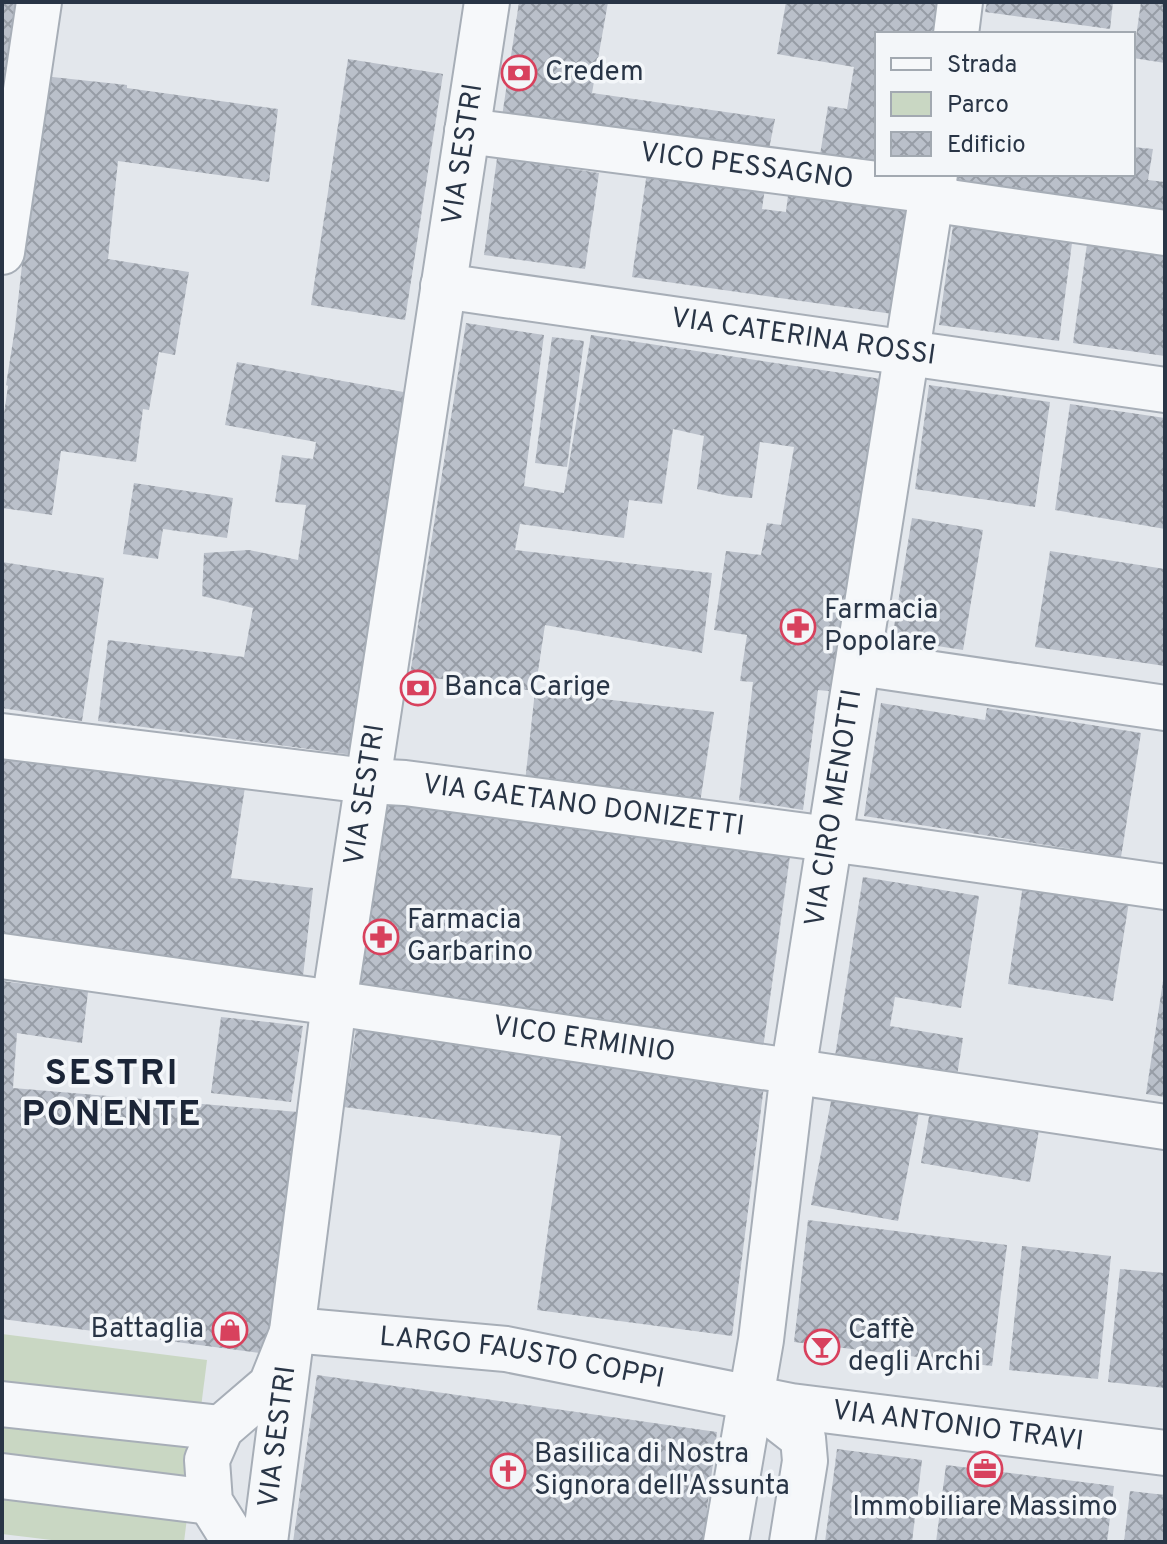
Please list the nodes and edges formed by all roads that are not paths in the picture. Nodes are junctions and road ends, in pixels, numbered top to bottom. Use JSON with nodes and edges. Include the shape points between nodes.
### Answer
{"nodes":[{"id":1,"x":39,"y":2,"type":"edge"},
{"id":2,"x":487,"y":2,"type":"edge"},
{"id":3,"x":960,"y":2,"type":"edge"},
{"id":4,"x":956,"y":32,"type":"edge"},
{"id":5,"x":467,"y":131,"type":"junction"},
{"id":6,"x":933,"y":183,"type":"edge"},
{"id":7,"x":1165,"y":233,"type":"edge"},
{"id":8,"x":2,"y":252,"type":"edge"},
{"id":9,"x":443,"y":286,"type":"junction"},
{"id":10,"x":907,"y":353,"type":"junction"},
{"id":11,"x":1165,"y":390,"type":"edge"},
{"id":12,"x":859,"y":663,"type":"junction"},
{"id":13,"x":1165,"y":708,"type":"edge"},
{"id":14,"x":2,"y":736,"type":"edge"},
{"id":15,"x":367,"y":781,"type":"junction"},
{"id":16,"x":831,"y":839,"type":"junction"},
{"id":17,"x":1165,"y":887,"type":"edge"},
{"id":18,"x":2,"y":956,"type":"edge"},
{"id":19,"x":334,"y":1003,"type":"junction"},
{"id":20,"x":793,"y":1072,"type":"junction"},
{"id":21,"x":1165,"y":1127,"type":"edge"},
{"id":22,"x":293,"y":1330,"type":"junction"},
{"id":23,"x":750,"y":1397,"type":"junction"},
{"id":24,"x":2,"y":1404,"type":"edge"},
{"id":25,"x":221,"y":1428,"type":"junction"},
{"id":26,"x":1165,"y":1453,"type":"edge"},
{"id":27,"x":2,"y":1476,"type":"edge"},
{"id":28,"x":210,"y":1502,"type":"junction"},
{"id":29,"x":235,"y":1542,"type":"edge"},
{"id":30,"x":265,"y":1542,"type":"edge"},
{"id":31,"x":726,"y":1542,"type":"edge"},
{"id":32,"x":792,"y":1542,"type":"edge"}],
"edges":[{"from":1,"to":8,"type":"street"},
{"from":2,"to":5,"type":"street","name":"VIA SESTRI"},
{"from":3,"to":4,"type":"street"},
{"from":5,"to":6,"type":"street","name":"VICO PESSAGNO"},
{"from":5,"to":9,"type":"street","name":"VIA SESTRI"},
{"from":6,"to":7,"type":"street","name":"VICO PESSAGNO","via":[[949,202]]},
{"from":6,"to":10,"type":"street","name":"VIA CIRO MENOTTI"},
{"from":9,"to":10,"type":"street","name":"VIA CATERINA ROSSI"},
{"from":9,"to":15,"type":"street","name":"VIA SESTRI"},
{"from":10,"to":11,"type":"street","name":"VIA CATERINA ROSSI"},
{"from":10,"to":12,"type":"street","name":"VIA CIRO MENOTTI"},
{"from":12,"to":13,"type":"street"},
{"from":12,"to":16,"type":"street","name":"VIA CIRO MENOTTI"},
{"from":14,"to":15,"type":"street","name":"VIA GAETANO DONIZETTI"},
{"from":15,"to":16,"type":"street","name":"VIA GAETANO DONIZETTI"},
{"from":15,"to":19,"type":"street","name":"VIA SESTRI"},
{"from":16,"to":17,"type":"street","name":"VIA GAETANO DONIZETTI"},
{"from":16,"to":20,"type":"street","name":"VIA CIRO MENOTTI"},
{"from":18,"to":19,"type":"street","name":"VICO ERMINIO"},
{"from":19,"to":20,"type":"street","name":"VICO ERMINIO"},
{"from":19,"to":22,"type":"street","name":"VIA SESTRI","via":[[319,1187]]},
{"from":20,"to":21,"type":"street","name":"VICO ERMINIO"},
{"from":20,"to":23,"type":"street","name":"VIA CIRO MENOTTI"},
{"from":22,"to":23,"type":"street","name":"LARGO FAUSTO COPPI","via":[[506,1349]]},
{"from":22,"to":25,"type":"street","via":[[271,1385]]},
{"from":22,"to":30,"type":"street","name":"VIA SESTRI"},
{"from":23,"to":26,"type":"street","name":"VIA ANTONIO TRAVI"},
{"from":23,"to":31,"type":"street","name":"VIA CIRO MENOTTI"},
{"from":23,"to":32,"type":"street","via":[[803,1438],[805,1461]]},
{"from":24,"to":25,"type":"street"},
{"from":25,"to":28,"type":"street","via":[[207,1460]]},
{"from":27,"to":28,"type":"street"},
{"from":28,"to":29,"type":"street"}]}
